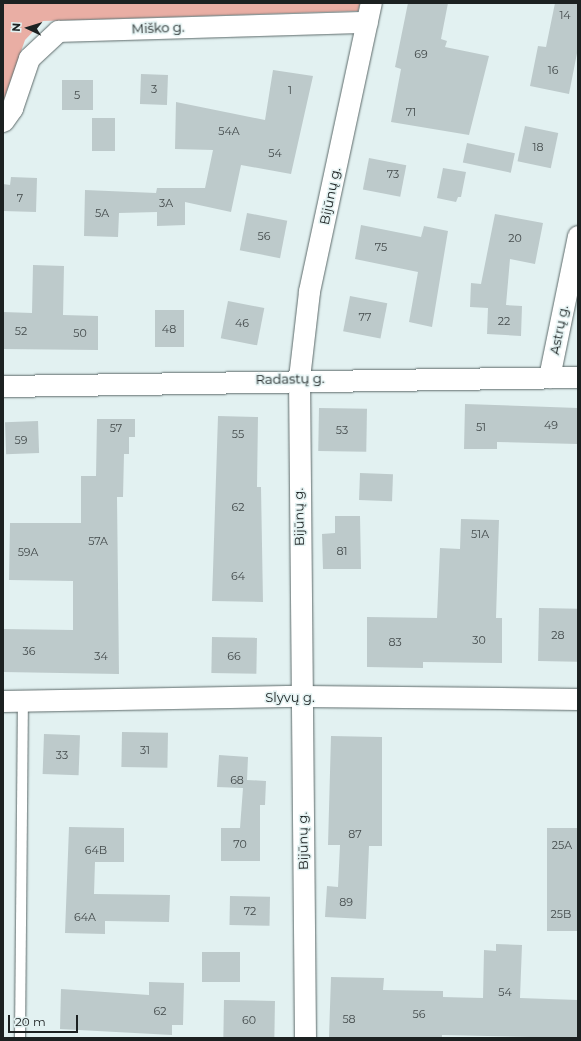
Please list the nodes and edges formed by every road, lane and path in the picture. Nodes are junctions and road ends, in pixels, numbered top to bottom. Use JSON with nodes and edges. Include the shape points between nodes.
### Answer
{"nodes":[{"id":1,"x":369,"y":12,"type":"edge"},
{"id":2,"x":3,"y":121,"type":"edge"},
{"id":3,"x":578,"y":236,"type":"edge"},
{"id":4,"x":549,"y":377,"type":"junction"},
{"id":5,"x":578,"y":377,"type":"edge"},
{"id":6,"x":299,"y":378,"type":"junction"},
{"id":7,"x":3,"y":386,"type":"edge"},
{"id":8,"x":301,"y":696,"type":"junction"},
{"id":9,"x":578,"y":699,"type":"edge"},
{"id":10,"x":13,"y":701,"type":"edge"},
{"id":11,"x":20,"y":1038,"type":"edge"},
{"id":12,"x":305,"y":1038,"type":"edge"}],
"edges":[{"from":1,"to":2,"type":"street","name":"Miško g.","via":[[58,31],[29,58],[12,108]]},
{"from":1,"to":6,"type":"street","name":"Bijūnų g.","via":[[309,291]]},
{"from":3,"to":4,"type":"street","name":"Astrų g."},
{"from":4,"to":5,"type":"street","name":"Radastų g."},
{"from":4,"to":6,"type":"street","name":"Radastų g."},
{"from":6,"to":7,"type":"street","name":"Radastų g."},
{"from":6,"to":8,"type":"street","name":"Bijūnų g."},
{"from":8,"to":9,"type":"street","name":"Slyvų g."},
{"from":8,"to":10,"type":"street","name":"Slyvų g."},
{"from":8,"to":12,"type":"street","name":"Bijūnų g."},
{"from":10,"to":11,"type":"lane"}]}
